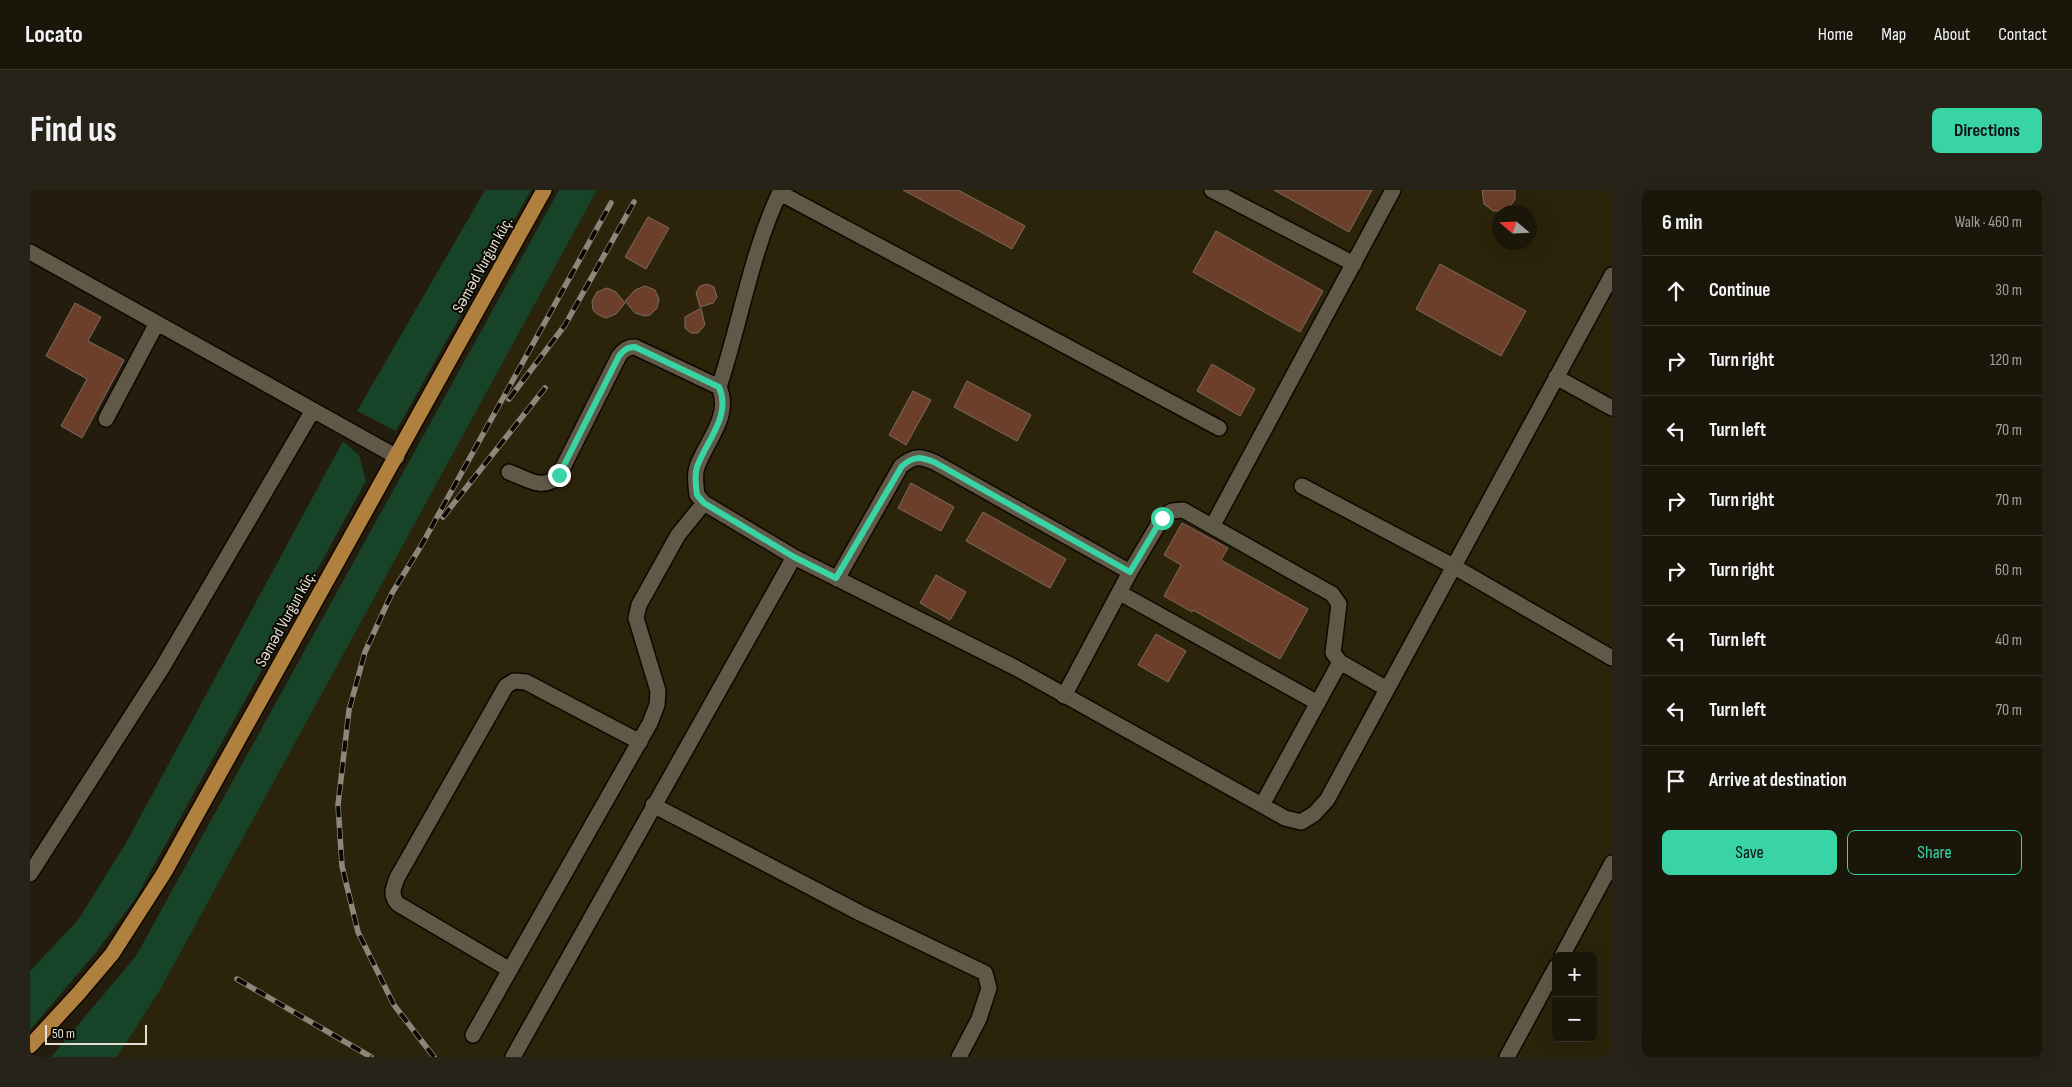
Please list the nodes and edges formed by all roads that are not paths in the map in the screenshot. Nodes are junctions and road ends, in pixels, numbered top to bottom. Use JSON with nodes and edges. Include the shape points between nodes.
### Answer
{"nodes":[{"id":1,"x":544,"y":190,"type":"edge"},
{"id":2,"x":1212,"y":190,"type":"edge"},
{"id":3,"x":1393,"y":190,"type":"edge"},
{"id":4,"x":781,"y":191,"type":"edge"},
{"id":5,"x":30,"y":252,"type":"edge"},
{"id":6,"x":1354,"y":264,"type":"junction"},
{"id":7,"x":1612,"y":275,"type":"edge"},
{"id":8,"x":157,"y":323,"type":"junction"},
{"id":9,"x":1556,"y":377,"type":"junction"},
{"id":10,"x":719,"y":387,"type":"junction"},
{"id":11,"x":1612,"y":408,"type":"edge"},
{"id":12,"x":313,"y":410,"type":"junction"},
{"id":13,"x":106,"y":419,"type":"dead end"},
{"id":14,"x":1220,"y":428,"type":"dead end"},
{"id":15,"x":397,"y":457,"type":"junction"},
{"id":16,"x":509,"y":472,"type":"dead end"},
{"id":17,"x":1302,"y":486,"type":"dead end"},
{"id":18,"x":704,"y":503,"type":"junction"},
{"id":19,"x":1213,"y":525,"type":"junction"},
{"id":20,"x":794,"y":557,"type":"junction"},
{"id":21,"x":1453,"y":566,"type":"junction"},
{"id":22,"x":1130,"y":572,"type":"junction"},
{"id":23,"x":836,"y":578,"type":"junction"},
{"id":24,"x":1120,"y":593,"type":"junction"},
{"id":25,"x":1612,"y":658,"type":"edge"},
{"id":26,"x":1340,"y":662,"type":"junction"},
{"id":27,"x":1387,"y":689,"type":"junction"},
{"id":28,"x":1064,"y":696,"type":"junction"},
{"id":29,"x":1318,"y":703,"type":"junction"},
{"id":30,"x":640,"y":742,"type":"junction"},
{"id":31,"x":1262,"y":804,"type":"junction"},
{"id":32,"x":653,"y":805,"type":"junction"},
{"id":33,"x":1612,"y":863,"type":"edge"},
{"id":34,"x":30,"y":874,"type":"edge"},
{"id":35,"x":1564,"y":952,"type":"edge"},
{"id":36,"x":510,"y":970,"type":"junction"},
{"id":37,"x":1552,"y":974,"type":"edge"},
{"id":38,"x":473,"y":1035,"type":"dead end"},
{"id":39,"x":30,"y":1046,"type":"edge"},
{"id":40,"x":513,"y":1057,"type":"edge"},
{"id":41,"x":960,"y":1057,"type":"edge"},
{"id":42,"x":1507,"y":1057,"type":"edge"}],
"edges":[{"from":1,"to":15,"type":"main road","name":"Səməd Vurğun küç."},
{"from":2,"to":6,"type":"lane"},
{"from":3,"to":6,"type":"lane"},
{"from":4,"to":10,"type":"lane","via":[[757,251]]},
{"from":4,"to":14,"type":"lane"},
{"from":5,"to":8,"type":"lane"},
{"from":6,"to":19,"type":"lane"},
{"from":7,"to":9,"type":"lane"},
{"from":8,"to":12,"type":"lane"},
{"from":8,"to":13,"type":"lane"},
{"from":9,"to":11,"type":"lane"},
{"from":9,"to":21,"type":"lane"},
{"from":10,"to":16,"type":"lane","via":[[630,347],[619,356],[559,475],[546,485]]},
{"from":10,"to":18,"type":"lane","via":[[723,397],[720,420],[696,468],[697,495]]},
{"from":12,"to":15,"type":"lane"},
{"from":12,"to":34,"type":"lane","via":[[162,668]]},
{"from":15,"to":39,"type":"main road","name":"Səməd Vurğun küç.","via":[[142,909],[112,954]]},
{"from":17,"to":21,"type":"lane"},
{"from":18,"to":20,"type":"lane"},
{"from":18,"to":30,"type":"lane","via":[[678,535],[636,618],[658,691],[657,704]]},
{"from":19,"to":22,"type":"lane","via":[[1183,510],[1172,511],[1162,518]]},
{"from":19,"to":26,"type":"lane","via":[[1332,594],[1339,604],[1333,653]]},
{"from":20,"to":23,"type":"lane"},
{"from":20,"to":32,"type":"lane"},
{"from":21,"to":25,"type":"lane"},
{"from":21,"to":27,"type":"lane"},
{"from":22,"to":23,"type":"lane","via":[[923,457],[910,459],[902,466]]},
{"from":22,"to":24,"type":"lane"},
{"from":23,"to":28,"type":"lane","via":[[1016,668]]},
{"from":24,"to":28,"type":"lane"},
{"from":24,"to":29,"type":"lane"},
{"from":26,"to":27,"type":"lane"},
{"from":26,"to":29,"type":"lane"},
{"from":27,"to":31,"type":"lane","via":[[1327,800],[1314,814],[1302,822],[1285,818]]},
{"from":28,"to":31,"type":"lane"},
{"from":29,"to":31,"type":"lane"},
{"from":30,"to":36,"type":"lane"},
{"from":30,"to":36,"type":"lane","via":[[526,682],[514,681],[506,686],[397,878],[392,898]]},
{"from":32,"to":40,"type":"lane"},
{"from":32,"to":41,"type":"lane","via":[[860,913],[985,973],[989,988],[987,996]]},
{"from":33,"to":35,"type":"lane"},
{"from":36,"to":38,"type":"lane"},
{"from":37,"to":42,"type":"lane"}]}
